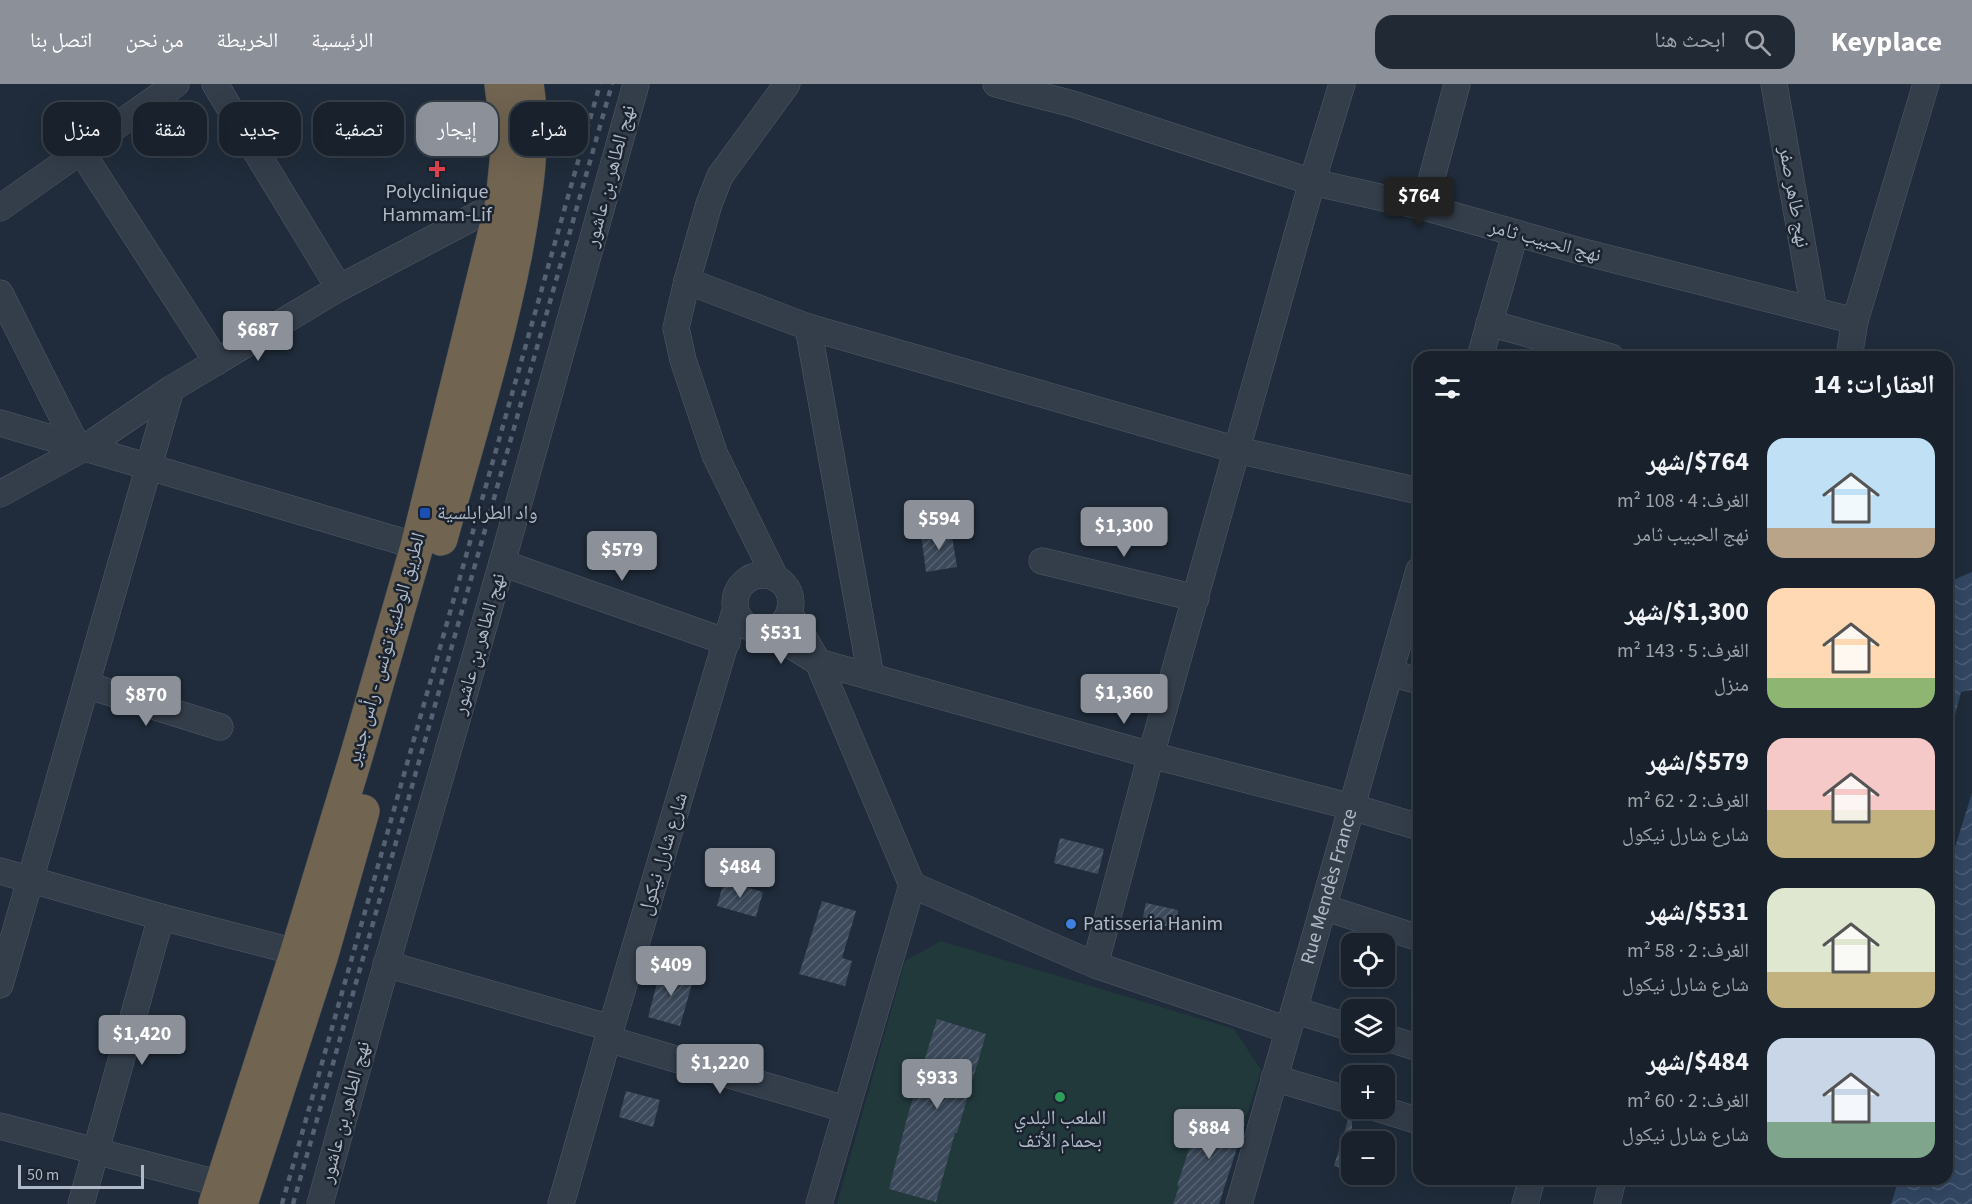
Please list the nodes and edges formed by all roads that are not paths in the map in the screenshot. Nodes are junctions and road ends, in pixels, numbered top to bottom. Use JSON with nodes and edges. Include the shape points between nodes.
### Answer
{"nodes":[{"id":1,"x":176,"y":84,"type":"edge"},
{"id":2,"x":214,"y":84,"type":"edge"},
{"id":3,"x":501,"y":84,"type":"edge"},
{"id":4,"x":527,"y":84,"type":"edge"},
{"id":5,"x":636,"y":84,"type":"edge"},
{"id":6,"x":787,"y":84,"type":"edge"},
{"id":7,"x":996,"y":84,"type":"edge"},
{"id":8,"x":1342,"y":84,"type":"edge"},
{"id":9,"x":1457,"y":84,"type":"edge"},
{"id":10,"x":1774,"y":84,"type":"edge"},
{"id":11,"x":1926,"y":84,"type":"edge"},
{"id":12,"x":1076,"y":94,"type":"edge"},
{"id":13,"x":121,"y":123,"type":"edge"},
{"id":14,"x":74,"y":156,"type":"edge"},
{"id":15,"x":84,"y":156,"type":"edge"},
{"id":16,"x":1312,"y":182,"type":"junction"},
{"id":17,"x":502,"y":202,"type":"junction"},
{"id":18,"x":1424,"y":207,"type":"junction"},
{"id":19,"x":0,"y":208,"type":"edge"},
{"id":20,"x":1515,"y":234,"type":"junction"},
{"id":21,"x":687,"y":281,"type":"junction"},
{"id":22,"x":339,"y":288,"type":"junction"},
{"id":23,"x":0,"y":293,"type":"edge"},
{"id":24,"x":1814,"y":310,"type":"junction"},
{"id":25,"x":1855,"y":321,"type":"junction"},
{"id":26,"x":1489,"y":323,"type":"junction"},
{"id":27,"x":808,"y":327,"type":"junction"},
{"id":28,"x":1482,"y":351,"type":"edge"},
{"id":29,"x":1589,"y":351,"type":"edge"},
{"id":30,"x":1850,"y":351,"type":"edge"},
{"id":31,"x":217,"y":362,"type":"junction"},
{"id":32,"x":171,"y":389,"type":"junction"},
{"id":33,"x":0,"y":423,"type":"edge"},
{"id":34,"x":81,"y":446,"type":"junction"},
{"id":35,"x":1237,"y":450,"type":"junction"},
{"id":36,"x":149,"y":465,"type":"junction"},
{"id":37,"x":1413,"y":490,"type":"edge"},
{"id":38,"x":0,"y":494,"type":"edge"},
{"id":39,"x":752,"y":527,"type":"junction"},
{"id":40,"x":417,"y":546,"type":"junction"},
{"id":41,"x":1042,"y":561,"type":"dead end"},
{"id":42,"x":502,"y":563,"type":"junction"},
{"id":43,"x":775,"y":577,"type":"junction"},
{"id":44,"x":742,"y":583,"type":"junction"},
{"id":45,"x":1413,"y":591,"type":"edge"},
{"id":46,"x":1196,"y":598,"type":"junction"},
{"id":47,"x":735,"y":611,"type":"junction"},
{"id":48,"x":789,"y":612,"type":"junction"},
{"id":49,"x":762,"y":631,"type":"junction"},
{"id":50,"x":728,"y":642,"type":"junction"},
{"id":51,"x":818,"y":662,"type":"junction"},
{"id":52,"x":1390,"y":673,"type":"junction"},
{"id":53,"x":872,"y":676,"type":"junction"},
{"id":54,"x":1413,"y":679,"type":"edge"},
{"id":55,"x":86,"y":685,"type":"junction"},
{"id":56,"x":220,"y":727,"type":"dead end"},
{"id":57,"x":1151,"y":755,"type":"junction"},
{"id":58,"x":1352,"y":807,"type":"junction"},
{"id":59,"x":1413,"y":825,"type":"edge"},
{"id":60,"x":0,"y":871,"type":"edge"},
{"id":61,"x":30,"y":880,"type":"junction"},
{"id":62,"x":912,"y":885,"type":"junction"},
{"id":63,"x":1323,"y":908,"type":"junction"},
{"id":64,"x":161,"y":917,"type":"junction"},
{"id":65,"x":1413,"y":936,"type":"edge"},
{"id":66,"x":309,"y":955,"type":"junction"},
{"id":67,"x":386,"y":964,"type":"junction"},
{"id":68,"x":1095,"y":965,"type":"junction"},
{"id":69,"x":0,"y":986,"type":"edge"},
{"id":70,"x":1291,"y":1020,"type":"junction"},
{"id":71,"x":1341,"y":1027,"type":"edge"},
{"id":72,"x":609,"y":1033,"type":"junction"},
{"id":73,"x":1395,"y":1040,"type":"edge"},
{"id":74,"x":1413,"y":1046,"type":"edge"},
{"id":75,"x":1274,"y":1078,"type":"junction"},
{"id":76,"x":1341,"y":1098,"type":"edge"},
{"id":77,"x":845,"y":1109,"type":"junction"},
{"id":78,"x":1395,"y":1114,"type":"edge"},
{"id":79,"x":1413,"y":1119,"type":"edge"},
{"id":80,"x":0,"y":1126,"type":"edge"},
{"id":81,"x":95,"y":1152,"type":"junction"},
{"id":82,"x":1530,"y":1185,"type":"edge"},
{"id":83,"x":1612,"y":1185,"type":"edge"},
{"id":84,"x":226,"y":1197,"type":"edge"},
{"id":85,"x":81,"y":1204,"type":"edge"},
{"id":86,"x":320,"y":1204,"type":"edge"},
{"id":87,"x":561,"y":1204,"type":"edge"},
{"id":88,"x":819,"y":1204,"type":"edge"},
{"id":89,"x":1239,"y":1204,"type":"edge"},
{"id":90,"x":1525,"y":1204,"type":"edge"},
{"id":91,"x":1607,"y":1204,"type":"edge"}],
"edges":[{"from":1,"to":13,"type":"street"},
{"from":2,"to":22,"type":"street"},
{"from":3,"to":17,"type":"highway","name":"الطريق الوطنية تونس - رأس جدير","via":[[508,142]]},
{"from":4,"to":66,"type":"highway","name":"الطريق الوطنية تونس - رأس جدير","via":[[531,109],[525,204],[509,287],[439,545]]},
{"from":5,"to":42,"type":"street","name":"نهج الطاهر بن عاشور"},
{"from":6,"to":21,"type":"street","via":[[720,176]]},
{"from":7,"to":12,"type":"street","name":"نهج الحبيب ثامر"},
{"from":8,"to":16,"type":"street"},
{"from":9,"to":18,"type":"street"},
{"from":10,"to":24,"type":"street","name":"نهج طاهر صفر"},
{"from":11,"to":25,"type":"street"},
{"from":12,"to":16,"type":"street","name":"نهج الحبيب ثامر"},
{"from":14,"to":19,"type":"street"},
{"from":15,"to":31,"type":"street"},
{"from":16,"to":18,"type":"street","name":"نهج الحبيب ثامر"},
{"from":16,"to":35,"type":"street"},
{"from":17,"to":22,"type":"street"},
{"from":17,"to":40,"type":"highway","name":"الطريق الوطنية تونس - رأس جدير"},
{"from":18,"to":20,"type":"street","name":"نهج الحبيب ثامر"},
{"from":20,"to":24,"type":"street","name":"نهج الحبيب ثامر"},
{"from":20,"to":26,"type":"street"},
{"from":21,"to":27,"type":"street"},
{"from":21,"to":39,"type":"street","via":[[676,328],[683,360],[716,455]]},
{"from":22,"to":31,"type":"street"},
{"from":23,"to":34,"type":"street"},
{"from":24,"to":25,"type":"street","name":"نهج الحبيب ثامر"},
{"from":25,"to":30,"type":"street"},
{"from":26,"to":28,"type":"street"},
{"from":26,"to":29,"type":"street"},
{"from":27,"to":35,"type":"street"},
{"from":27,"to":53,"type":"street"},
{"from":31,"to":32,"type":"street"},
{"from":32,"to":34,"type":"street"},
{"from":32,"to":36,"type":"street"},
{"from":33,"to":34,"type":"street"},
{"from":34,"to":36,"type":"street"},
{"from":34,"to":38,"type":"street"},
{"from":35,"to":37,"type":"street"},
{"from":35,"to":46,"type":"street"},
{"from":36,"to":40,"type":"street"},
{"from":36,"to":55,"type":"street"},
{"from":39,"to":43,"type":"street"},
{"from":39,"to":44,"type":"street"},
{"from":40,"to":66,"type":"highway","name":"الطريق الوطنية تونس - رأس جدير"},
{"from":41,"to":46,"type":"street"},
{"from":42,"to":50,"type":"street"},
{"from":42,"to":67,"type":"street","name":"نهج الطاهر بن عاشور"},
{"from":43,"to":44,"type":"street","via":[[757,575]]},
{"from":43,"to":48,"type":"street","via":[[788,589]]},
{"from":44,"to":47,"type":"street","via":[[736,593]]},
{"from":45,"to":52,"type":"street","name":"Rue Mendès France"},
{"from":46,"to":57,"type":"street"},
{"from":47,"to":49,"type":"street","via":[[741,621]]},
{"from":47,"to":50,"type":"street","name":"شارع شارل نيكول"},
{"from":48,"to":49,"type":"street","via":[[783,622]]},
{"from":48,"to":51,"type":"street"},
{"from":49,"to":50,"type":"street"},
{"from":49,"to":51,"type":"street"},
{"from":50,"to":72,"type":"street","name":"شارع شارل نيكول"},
{"from":51,"to":53,"type":"street"},
{"from":51,"to":62,"type":"street"},
{"from":52,"to":54,"type":"street"},
{"from":52,"to":58,"type":"street","name":"Rue Mendès France"},
{"from":53,"to":57,"type":"street"},
{"from":55,"to":56,"type":"street"},
{"from":55,"to":61,"type":"street"},
{"from":57,"to":58,"type":"street"},
{"from":57,"to":68,"type":"street"},
{"from":58,"to":59,"type":"street"},
{"from":58,"to":63,"type":"street","name":"Rue Mendès France"},
{"from":60,"to":61,"type":"street"},
{"from":61,"to":64,"type":"street"},
{"from":61,"to":69,"type":"street"},
{"from":62,"to":68,"type":"street"},
{"from":62,"to":77,"type":"street"},
{"from":63,"to":65,"type":"street"},
{"from":63,"to":70,"type":"street","name":"Rue Mendès France"},
{"from":64,"to":66,"type":"street"},
{"from":64,"to":81,"type":"street"},
{"from":66,"to":84,"type":"highway","name":"الطريق الوطنية تونس - رأس جدير"},
{"from":67,"to":72,"type":"street"},
{"from":67,"to":86,"type":"street","name":"نهج الطاهر بن عاشور"},
{"from":68,"to":70,"type":"street"},
{"from":70,"to":71,"type":"street"},
{"from":70,"to":75,"type":"street","name":"Rue Mendès France"},
{"from":72,"to":77,"type":"street"},
{"from":72,"to":87,"type":"street","name":"شارع شارل نيكول"},
{"from":73,"to":74,"type":"street"},
{"from":75,"to":76,"type":"street"},
{"from":75,"to":89,"type":"street","name":"Rue Mendès France"},
{"from":77,"to":88,"type":"street"},
{"from":78,"to":79,"type":"street"},
{"from":80,"to":81,"type":"street"},
{"from":81,"to":84,"type":"street"},
{"from":81,"to":85,"type":"street"},
{"from":82,"to":90,"type":"street"},
{"from":83,"to":91,"type":"street"}]}
